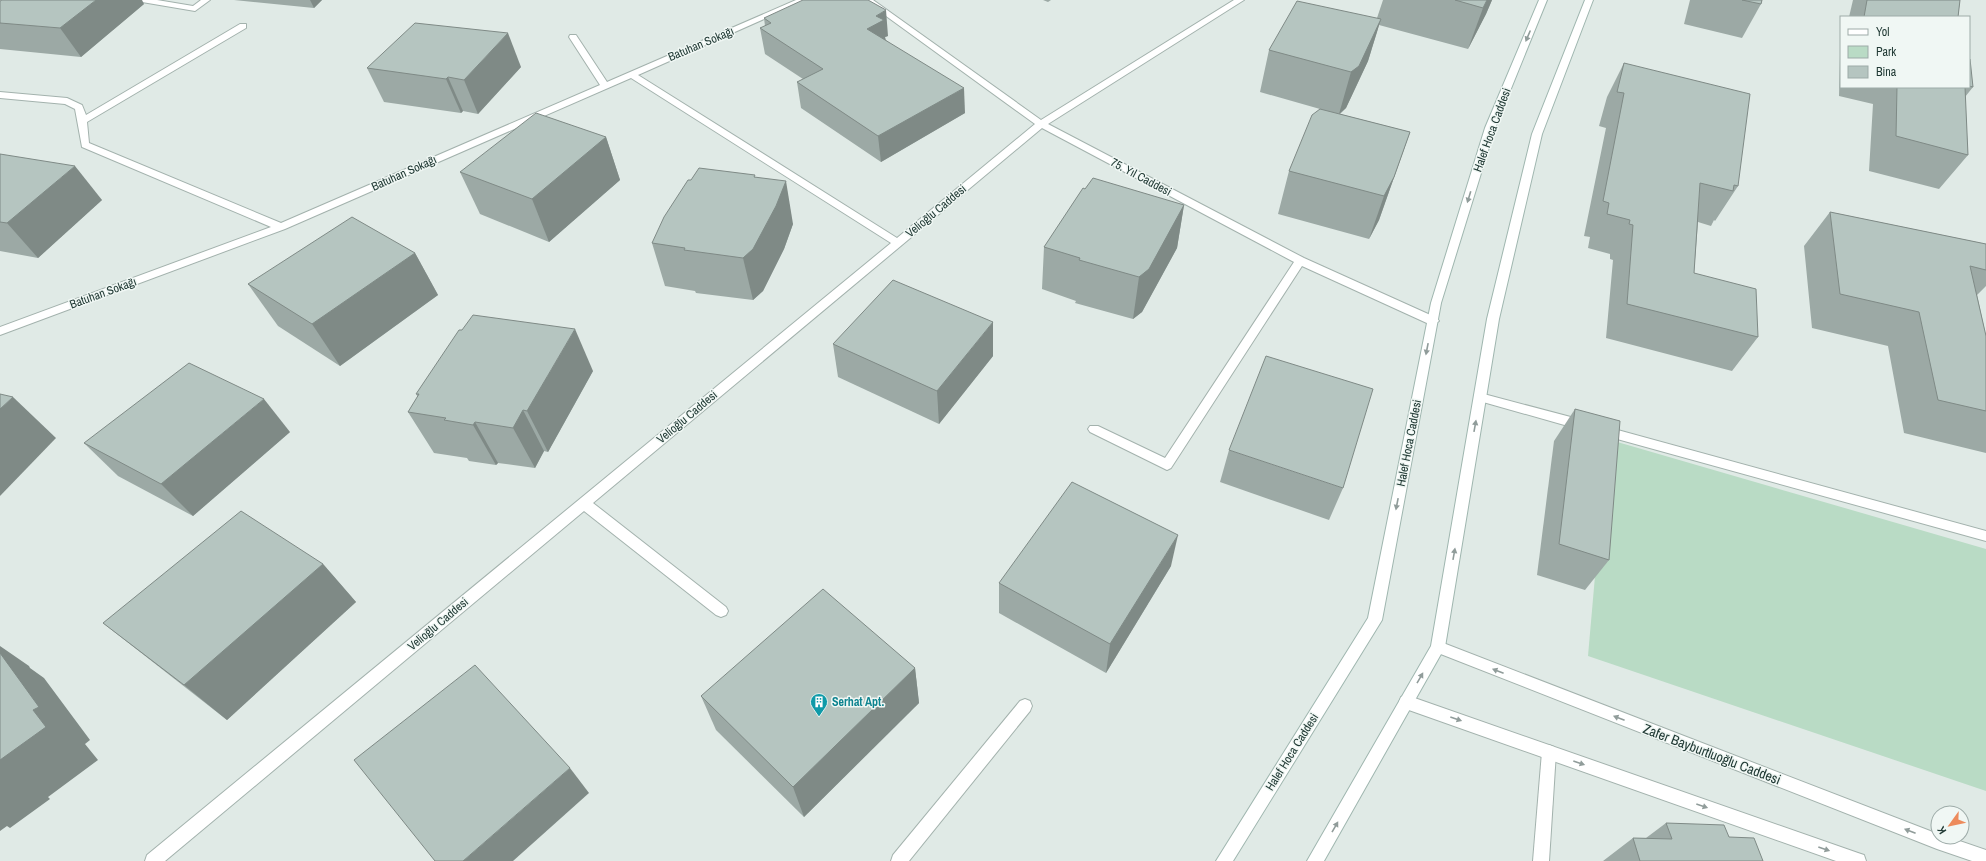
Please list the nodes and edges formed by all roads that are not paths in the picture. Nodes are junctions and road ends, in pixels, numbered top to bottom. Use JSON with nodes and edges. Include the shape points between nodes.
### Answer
{"nodes":[{"id":1,"x":142,"y":0,"type":"edge"},
{"id":2,"x":206,"y":0,"type":"edge"},
{"id":3,"x":802,"y":0,"type":"edge"},
{"id":4,"x":868,"y":0,"type":"edge"},
{"id":5,"x":1240,"y":0,"type":"edge"},
{"id":6,"x":1543,"y":0,"type":"edge"},
{"id":7,"x":1589,"y":0,"type":"edge"},
{"id":8,"x":243,"y":26,"type":"dead end"},
{"id":9,"x":573,"y":37,"type":"dead end"},
{"id":10,"x":631,"y":74,"type":"junction"},
{"id":11,"x":605,"y":86,"type":"junction"},
{"id":12,"x":0,"y":95,"type":"edge"},
{"id":13,"x":84,"y":120,"type":"junction"},
{"id":14,"x":1041,"y":124,"type":"junction"},
{"id":15,"x":281,"y":227,"type":"junction"},
{"id":16,"x":898,"y":242,"type":"junction"},
{"id":17,"x":1300,"y":261,"type":"junction"},
{"id":18,"x":1433,"y":321,"type":"junction"},
{"id":19,"x":0,"y":331,"type":"edge"},
{"id":20,"x":1480,"y":397,"type":"junction"},
{"id":21,"x":1094,"y":429,"type":"dead end"},
{"id":22,"x":584,"y":503,"type":"junction"},
{"id":23,"x":1986,"y":536,"type":"edge"},
{"id":24,"x":721,"y":611,"type":"dead end"},
{"id":25,"x":1438,"y":647,"type":"junction"},
{"id":26,"x":1406,"y":702,"type":"junction"},
{"id":27,"x":1025,"y":706,"type":"dead end"},
{"id":28,"x":1549,"y":752,"type":"junction"},
{"id":29,"x":1986,"y":858,"type":"edge"},
{"id":30,"x":153,"y":861,"type":"edge"},
{"id":31,"x":899,"y":861,"type":"edge"},
{"id":32,"x":1224,"y":861,"type":"edge"},
{"id":33,"x":1315,"y":861,"type":"edge"},
{"id":34,"x":1542,"y":861,"type":"edge"},
{"id":35,"x":1858,"y":861,"type":"edge"}],
"edges":[{"from":1,"to":2,"type":"street","via":[[195,9]]},
{"from":3,"to":10,"type":"street","name":"Batuhan Sokağı"},
{"from":4,"to":14,"type":"street","name":"75. Yıl Caddesi"},
{"from":5,"to":14,"type":"street","name":"Velioğlu Caddesi"},
{"from":6,"to":18,"type":"street","name":"Halef Hoca Caddesi","one_way":true,"via":[[1490,128],[1436,303]]},
{"from":7,"to":20,"type":"street","via":[[1537,134],[1493,319]]},
{"from":8,"to":13,"type":"street"},
{"from":9,"to":11,"type":"street"},
{"from":10,"to":11,"type":"street","name":"Batuhan Sokağı"},
{"from":10,"to":16,"type":"street"},
{"from":11,"to":15,"type":"street","name":"Batuhan Sokağı"},
{"from":12,"to":13,"type":"street","via":[[67,101],[79,107]]},
{"from":13,"to":15,"type":"street","via":[[82,136],[85,145]]},
{"from":14,"to":16,"type":"street","name":"Velioğlu Caddesi"},
{"from":14,"to":17,"type":"street","name":"75. Yıl Caddesi"},
{"from":15,"to":19,"type":"street","name":"Batuhan Sokağı"},
{"from":16,"to":22,"type":"street","name":"Velioğlu Caddesi"},
{"from":17,"to":18,"type":"street","name":"75. Yıl Caddesi"},
{"from":17,"to":21,"type":"street","via":[[1166,465]]},
{"from":18,"to":32,"type":"street","name":"Halef Hoca Caddesi","one_way":true,"via":[[1375,620]]},
{"from":20,"to":23,"type":"street"},
{"from":25,"to":20,"type":"street","one_way":true},
{"from":22,"to":24,"type":"street"},
{"from":22,"to":30,"type":"street","name":"Velioğlu Caddesi"},
{"from":26,"to":25,"type":"street","one_way":true},
{"from":29,"to":25,"type":"street","name":"Zafer Bayburtluoğlu Caddesi","one_way":true,"via":[[1930,839]]},
{"from":26,"to":28,"type":"street","one_way":true},
{"from":33,"to":26,"type":"street","one_way":true},
{"from":27,"to":31,"type":"street"},
{"from":28,"to":34,"type":"street"},
{"from":28,"to":35,"type":"street","one_way":true}]}
